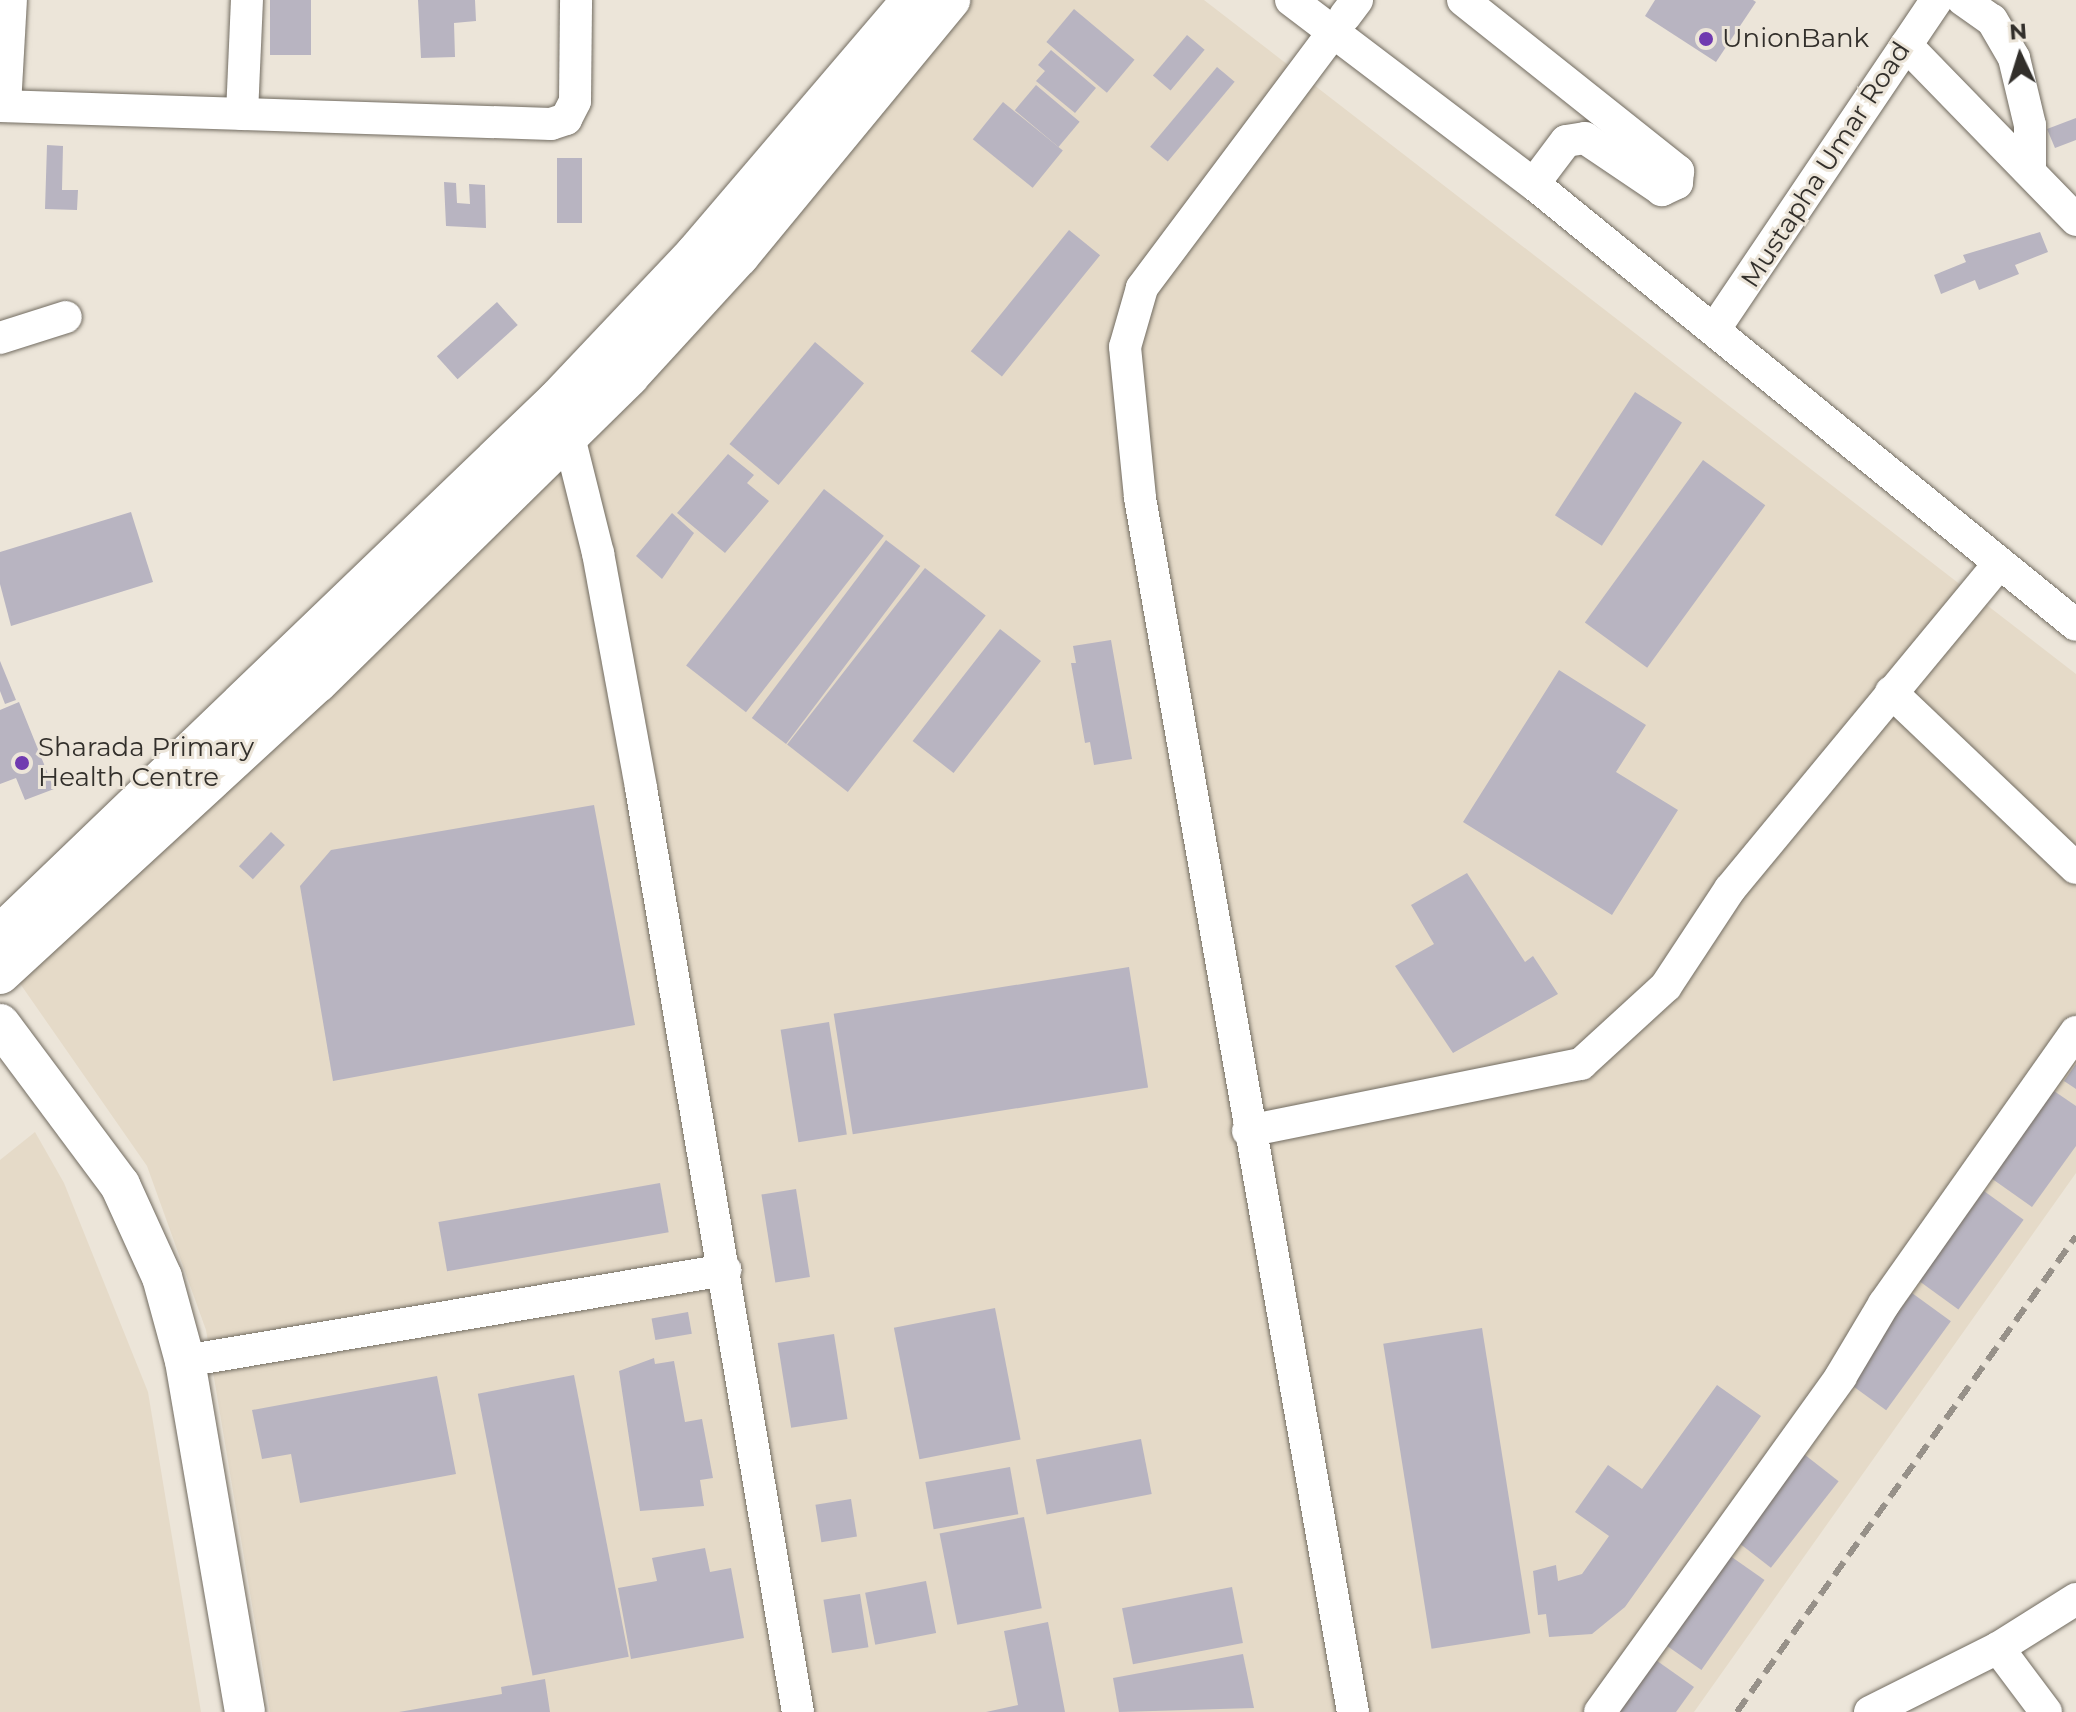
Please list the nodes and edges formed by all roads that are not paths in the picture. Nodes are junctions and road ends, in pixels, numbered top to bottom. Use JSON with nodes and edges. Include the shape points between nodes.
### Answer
{"nodes":[{"id":1,"x":11,"y":0,"type":"edge"},
{"id":2,"x":247,"y":0,"type":"edge"},
{"id":3,"x":576,"y":0,"type":"edge"},
{"id":4,"x":912,"y":0,"type":"edge"},
{"id":5,"x":950,"y":0,"type":"edge"},
{"id":6,"x":1291,"y":0,"type":"edge"},
{"id":7,"x":1463,"y":0,"type":"edge"},
{"id":8,"x":1937,"y":0,"type":"edge"},
{"id":9,"x":1963,"y":0,"type":"edge"},
{"id":10,"x":1340,"y":12,"type":"edge"},
{"id":11,"x":1906,"y":45,"type":"junction"},
{"id":12,"x":2,"y":106,"type":"edge"},
{"id":13,"x":242,"y":114,"type":"junction"},
{"id":14,"x":2030,"y":169,"type":"junction"},
{"id":15,"x":1543,"y":171,"type":"junction"},
{"id":16,"x":2076,"y":220,"type":"edge"},
{"id":17,"x":66,"y":317,"type":"dead end"},
{"id":18,"x":1719,"y":323,"type":"junction"},
{"id":19,"x":0,"y":338,"type":"edge"},
{"id":20,"x":569,"y":437,"type":"junction"},
{"id":21,"x":1998,"y":565,"type":"junction"},
{"id":22,"x":2076,"y":601,"type":"edge"},
{"id":23,"x":2076,"y":625,"type":"edge"},
{"id":24,"x":1891,"y":692,"type":"junction"},
{"id":25,"x":2076,"y":868,"type":"edge"},
{"id":26,"x":0,"y":935,"type":"edge"},
{"id":27,"x":0,"y":974,"type":"edge"},
{"id":28,"x":0,"y":1024,"type":"edge"},
{"id":29,"x":2076,"y":1032,"type":"edge"},
{"id":30,"x":1248,"y":1131,"type":"junction"},
{"id":31,"x":725,"y":1270,"type":"junction"},
{"id":32,"x":185,"y":1361,"type":"junction"},
{"id":33,"x":2076,"y":1599,"type":"edge"},
{"id":34,"x":1998,"y":1648,"type":"junction"},
{"id":35,"x":1924,"y":1700,"type":"edge"},
{"id":36,"x":245,"y":1712,"type":"edge"},
{"id":37,"x":798,"y":1712,"type":"edge"},
{"id":38,"x":1353,"y":1712,"type":"edge"},
{"id":39,"x":1600,"y":1712,"type":"edge"},
{"id":40,"x":1870,"y":1712,"type":"edge"},
{"id":41,"x":2046,"y":1712,"type":"edge"}],
"edges":[{"from":1,"to":12,"type":"street"},
{"from":2,"to":13,"type":"street"},
{"from":3,"to":13,"type":"street","via":[[577,92],[571,113],[560,121]]},
{"from":4,"to":26,"type":"main road","via":[[737,207],[557,400]]},
{"from":5,"to":20,"type":"main road","via":[[739,256]]},
{"from":6,"to":10,"type":"street"},
{"from":7,"to":15,"type":"street","via":[[1678,171],[1677,183],[1662,190],[1585,138],[1566,141]]},
{"from":8,"to":11,"type":"street","name":"Mustapha Umar Road"},
{"from":9,"to":14,"type":"street","via":[[1992,20],[2014,58],[2030,125]]},
{"from":10,"to":15,"type":"street"},
{"from":10,"to":18,"type":"street"},
{"from":10,"to":30,"type":"street","via":[[1142,288],[1125,347],[1140,498]]},
{"from":11,"to":14,"type":"street"},
{"from":11,"to":18,"type":"street","name":"Mustapha Umar Road"},
{"from":12,"to":13,"type":"street"},
{"from":14,"to":16,"type":"street"},
{"from":15,"to":18,"type":"street"},
{"from":17,"to":19,"type":"street"},
{"from":18,"to":21,"type":"street"},
{"from":18,"to":22,"type":"street"},
{"from":20,"to":27,"type":"main road","via":[[318,682]]},
{"from":20,"to":31,"type":"street","via":[[601,569]]},
{"from":21,"to":23,"type":"street"},
{"from":21,"to":24,"type":"street"},
{"from":24,"to":25,"type":"street"},
{"from":24,"to":30,"type":"street","via":[[1730,889],[1666,986],[1581,1064]]},
{"from":28,"to":32,"type":"main road","via":[[132,1205],[162,1277]]},
{"from":29,"to":39,"type":"street","via":[[1884,1304],[1841,1376]]},
{"from":30,"to":38,"type":"street"},
{"from":31,"to":32,"type":"street"},
{"from":31,"to":37,"type":"street"},
{"from":32,"to":36,"type":"main road"},
{"from":33,"to":34,"type":"street"},
{"from":34,"to":35,"type":"street"},
{"from":34,"to":41,"type":"street"},
{"from":35,"to":40,"type":"street"}]}
